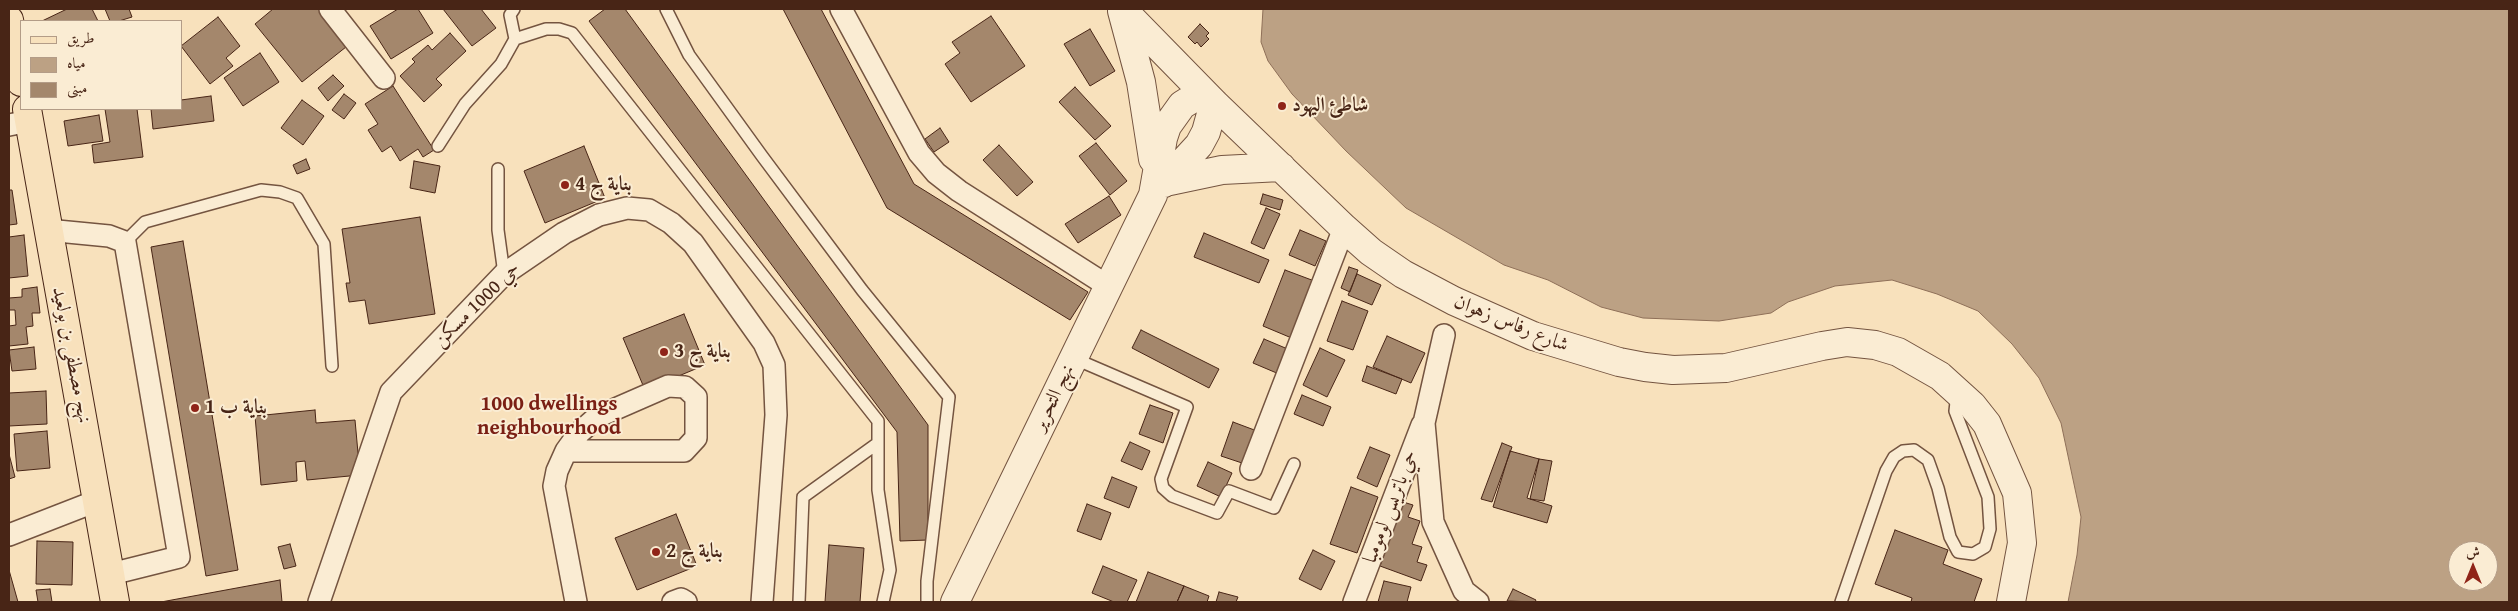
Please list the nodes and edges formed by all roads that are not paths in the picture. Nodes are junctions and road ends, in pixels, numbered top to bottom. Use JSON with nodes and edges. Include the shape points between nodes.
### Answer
{"nodes":[{"id":1,"x":330,"y":9,"type":"edge"},
{"id":2,"x":514,"y":9,"type":"edge"},
{"id":3,"x":666,"y":9,"type":"edge"},
{"id":4,"x":841,"y":9,"type":"edge"},
{"id":5,"x":1122,"y":9,"type":"edge"},
{"id":6,"x":9,"y":20,"type":"edge"},
{"id":7,"x":514,"y":39,"type":"junction"},
{"id":8,"x":20,"y":77,"type":"edge"},
{"id":9,"x":384,"y":78,"type":"dead end"},
{"id":10,"x":1208,"y":97,"type":"junction"},
{"id":11,"x":21,"y":118,"type":"edge"},
{"id":12,"x":438,"y":146,"type":"dead end"},
{"id":13,"x":1281,"y":167,"type":"junction"},
{"id":14,"x":498,"y":169,"type":"dead end"},
{"id":15,"x":1158,"y":186,"type":"junction"},
{"id":16,"x":1344,"y":228,"type":"junction"},
{"id":17,"x":47,"y":230,"type":"junction"},
{"id":18,"x":125,"y":242,"type":"junction"},
{"id":19,"x":504,"y":274,"type":"junction"},
{"id":20,"x":1108,"y":286,"type":"junction"},
{"id":21,"x":1444,"y":335,"type":"dead end"},
{"id":22,"x":1074,"y":358,"type":"junction"},
{"id":23,"x":332,"y":366,"type":"dead end"},
{"id":24,"x":1957,"y":391,"type":"junction"},
{"id":25,"x":1427,"y":411,"type":"junction"},
{"id":26,"x":878,"y":443,"type":"junction"},
{"id":27,"x":566,"y":450,"type":"junction"},
{"id":28,"x":1294,"y":464,"type":"dead end"},
{"id":29,"x":1251,"y":469,"type":"dead end"},
{"id":30,"x":99,"y":500,"type":"junction"},
{"id":31,"x":9,"y":535,"type":"edge"},
{"id":32,"x":112,"y":574,"type":"junction"},
{"id":33,"x":960,"y":601,"type":"edge"},
{"id":34,"x":115,"y":602,"type":"edge"},
{"id":35,"x":319,"y":602,"type":"edge"},
{"id":36,"x":576,"y":602,"type":"edge"},
{"id":37,"x":673,"y":602,"type":"edge"},
{"id":38,"x":686,"y":602,"type":"edge"},
{"id":39,"x":762,"y":602,"type":"edge"},
{"id":40,"x":799,"y":602,"type":"edge"},
{"id":41,"x":883,"y":602,"type":"edge"},
{"id":42,"x":927,"y":602,"type":"edge"},
{"id":43,"x":1354,"y":602,"type":"edge"},
{"id":44,"x":1478,"y":602,"type":"edge"},
{"id":45,"x":1840,"y":602,"type":"edge"},
{"id":46,"x":2011,"y":602,"type":"edge"}],
"edges":[{"from":1,"to":9,"type":"street"},
{"from":2,"to":7,"type":"lane","via":[[510,15]]},
{"from":3,"to":42,"type":"lane","via":[[689,55],[762,156],[862,290],[949,397]]},
{"from":4,"to":20,"type":"street","via":[[919,152],[936,173]]},
{"from":5,"to":10,"type":"street","name":"شارع رفاس زهوان"},
{"from":5,"to":15,"type":"street","via":[[1142,90]]},
{"from":6,"to":8,"type":"main road"},
{"from":7,"to":12,"type":"lane","via":[[501,64],[465,104]]},
{"from":7,"to":26,"type":"lane","via":[[546,29],[572,32],[878,421]]},
{"from":10,"to":13,"type":"street","name":"شارع رفاس زهوان"},
{"from":10,"to":15,"type":"street","name":"نهج التحرير","via":[[1206,132],[1199,146]]},
{"from":10,"to":15,"type":"street","name":"نهج التحرير","via":[[1182,105],[1167,126]]},
{"from":11,"to":17,"type":"main road","name":"نهج مصطفى بن بولعيد"},
{"from":13,"to":15,"type":"street","via":[[1222,170]]},
{"from":13,"to":16,"type":"street","name":"شارع رفاس زهوان"},
{"from":14,"to":19,"type":"lane","via":[[498,230]]},
{"from":15,"to":20,"type":"street","name":"نهج التحرير"},
{"from":16,"to":24,"type":"street","name":"شارع رفاس زهوان","via":[[1387,264],[1436,293],[1533,336],[1619,362],[1672,370],[1700,370],[1741,366],[1847,342],[1898,352],[1940,376]]},
{"from":16,"to":29,"type":"street"},
{"from":17,"to":18,"type":"street","via":[[109,236]]},
{"from":17,"to":30,"type":"main road","name":"نهج مصطفى بن بولعيد"},
{"from":18,"to":23,"type":"lane","via":[[145,222],[261,190],[297,198],[324,244]]},
{"from":18,"to":32,"type":"street","via":[[179,557]]},
{"from":19,"to":35,"type":"street","name":"حي 1000 مسكن","via":[[391,392]]},
{"from":19,"to":39,"type":"street","name":"حي 1000 مسكن","via":[[599,215],[627,208],[649,210],[671,223],[693,243],[764,343],[774,365],[776,415]]},
{"from":20,"to":22,"type":"street","name":"نهج التحرير"},
{"from":21,"to":25,"type":"street","name":"حي باتريس لومومبا"},
{"from":22,"to":28,"type":"lane","via":[[1186,407],[1161,479],[1163,488],[1172,496],[1217,513],[1228,491],[1274,508]]},
{"from":22,"to":33,"type":"street","name":"نهج التحرير"},
{"from":24,"to":45,"type":"lane","via":[[1955,411],[1988,497],[1990,529],[1985,547],[1973,554],[1958,552],[1950,537],[1928,460],[1914,450],[1903,450],[1894,457],[1886,471]]},
{"from":24,"to":46,"type":"street","name":"شارع رفاس زهوان","via":[[1986,424],[2017,493],[2022,543]]},
{"from":25,"to":43,"type":"street","name":"حي باتريس لومومبا"},
{"from":25,"to":44,"type":"street","name":"حي باتريس لومومبا","via":[[1424,423],[1433,522],[1464,591]]},
{"from":26,"to":40,"type":"lane","via":[[803,497]]},
{"from":26,"to":41,"type":"lane","via":[[878,490],[890,570]]},
{"from":27,"to":27,"type":"street","via":[[684,450],[696,438],[696,397],[685,387],[668,386],[597,416]]},
{"from":27,"to":36,"type":"street","via":[[556,471],[554,486]]},
{"from":30,"to":31,"type":"street"},
{"from":30,"to":32,"type":"main road","name":"نهج مصطفى بن بولعيد"},
{"from":32,"to":34,"type":"main road","name":"نهج مصطفى بن بولعيد"},
{"from":37,"to":38,"type":"street","via":[[681,599]]}]}
